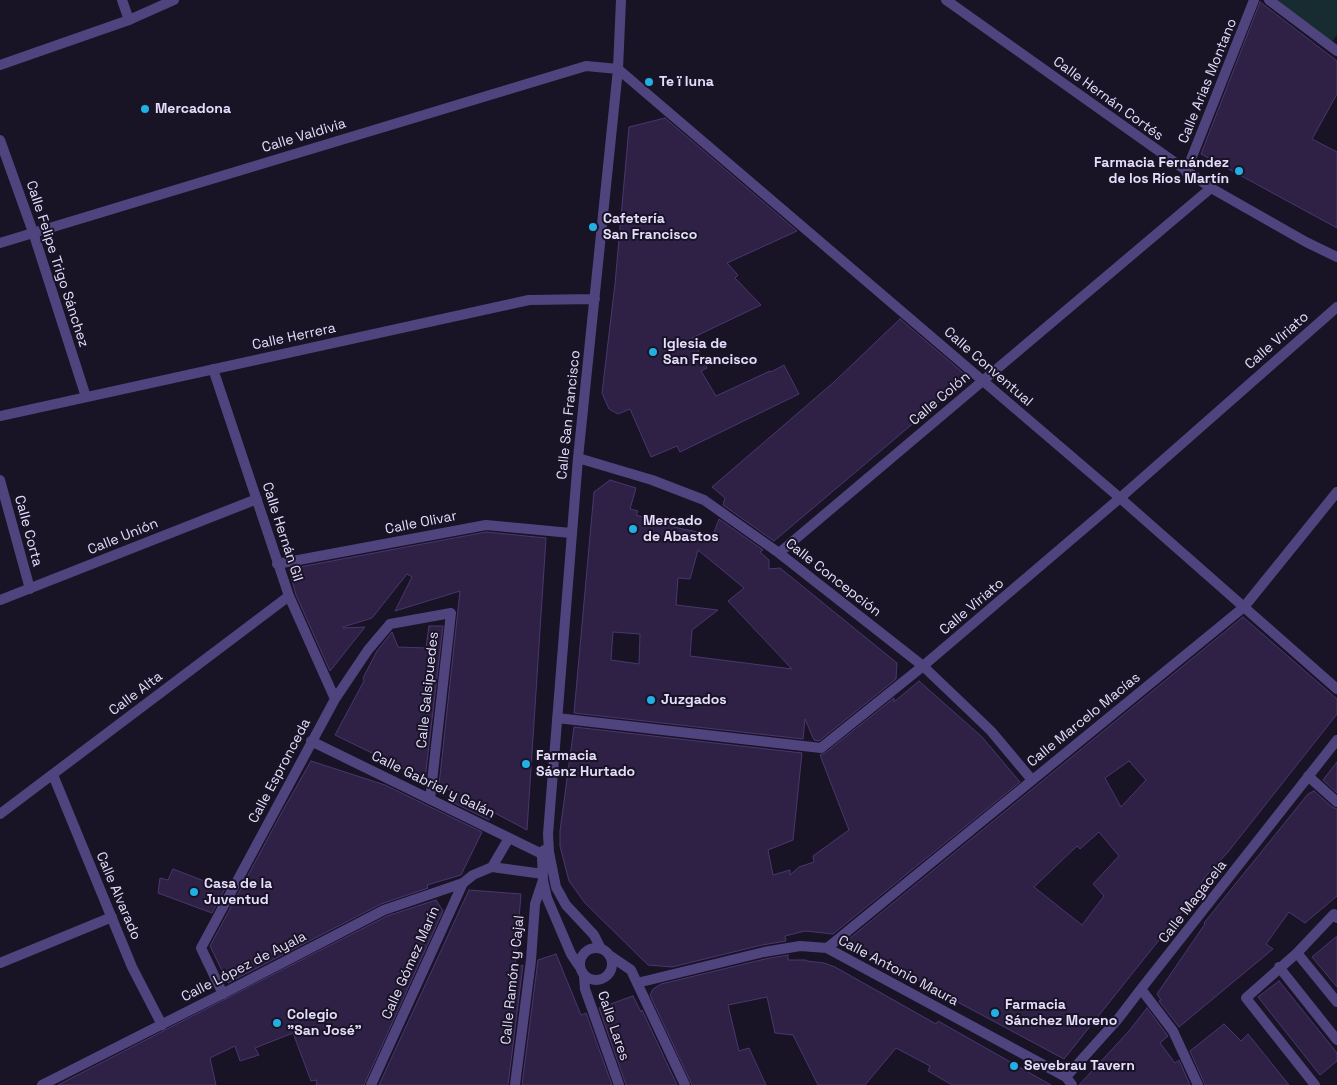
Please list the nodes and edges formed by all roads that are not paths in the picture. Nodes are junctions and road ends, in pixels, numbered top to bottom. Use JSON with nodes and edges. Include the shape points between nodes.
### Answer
{"nodes":[{"id":1,"x":122,"y":0,"type":"edge"},
{"id":2,"x":174,"y":0,"type":"edge"},
{"id":3,"x":621,"y":0,"type":"edge"},
{"id":4,"x":946,"y":0,"type":"edge"},
{"id":5,"x":1254,"y":0,"type":"edge"},
{"id":6,"x":1269,"y":0,"type":"edge"},
{"id":7,"x":129,"y":20,"type":"junction"},
{"id":8,"x":1337,"y":51,"type":"edge"},
{"id":9,"x":0,"y":65,"type":"edge"},
{"id":10,"x":618,"y":70,"type":"junction"},
{"id":11,"x":0,"y":140,"type":"edge"},
{"id":12,"x":1186,"y":172,"type":"junction"},
{"id":13,"x":1211,"y":188,"type":"junction"},
{"id":14,"x":33,"y":232,"type":"junction"},
{"id":15,"x":0,"y":243,"type":"edge"},
{"id":16,"x":1337,"y":257,"type":"edge"},
{"id":17,"x":595,"y":299,"type":"junction"},
{"id":18,"x":1337,"y":307,"type":"edge"},
{"id":19,"x":213,"y":369,"type":"junction"},
{"id":20,"x":983,"y":381,"type":"junction"},
{"id":21,"x":86,"y":397,"type":"junction"},
{"id":22,"x":0,"y":416,"type":"edge"},
{"id":23,"x":578,"y":458,"type":"junction"},
{"id":24,"x":0,"y":480,"type":"edge"},
{"id":25,"x":1337,"y":492,"type":"edge"},
{"id":26,"x":1120,"y":498,"type":"junction"},
{"id":27,"x":257,"y":499,"type":"junction"},
{"id":28,"x":571,"y":533,"type":"junction"},
{"id":29,"x":779,"y":553,"type":"junction"},
{"id":30,"x":277,"y":564,"type":"junction"},
{"id":31,"x":30,"y":589,"type":"junction"},
{"id":32,"x":288,"y":596,"type":"junction"},
{"id":33,"x":0,"y":600,"type":"edge"},
{"id":34,"x":1244,"y":607,"type":"junction"},
{"id":35,"x":451,"y":613,"type":"joint"},
{"id":36,"x":923,"y":666,"type":"junction"},
{"id":37,"x":1337,"y":689,"type":"edge"},
{"id":38,"x":335,"y":699,"type":"junction"},
{"id":39,"x":557,"y":718,"type":"junction"},
{"id":40,"x":1337,"y":740,"type":"edge"},
{"id":41,"x":311,"y":741,"type":"junction"},
{"id":42,"x":53,"y":775,"type":"junction"},
{"id":43,"x":1308,"y":776,"type":"junction"},
{"id":44,"x":1032,"y":780,"type":"junction"},
{"id":45,"x":430,"y":799,"type":"junction"},
{"id":46,"x":1337,"y":802,"type":"edge"},
{"id":47,"x":0,"y":814,"type":"edge"},
{"id":48,"x":548,"y":834,"type":"junction"},
{"id":49,"x":509,"y":838,"type":"junction"},
{"id":50,"x":542,"y":854,"type":"junction"},
{"id":51,"x":492,"y":867,"type":"junction"},
{"id":52,"x":543,"y":877,"type":"junction"},
{"id":53,"x":463,"y":883,"type":"junction"},
{"id":54,"x":112,"y":918,"type":"junction"},
{"id":55,"x":1337,"y":918,"type":"edge"},
{"id":56,"x":827,"y":948,"type":"junction"},
{"id":57,"x":605,"y":952,"type":"junction"},
{"id":58,"x":1296,"y":953,"type":"junction"},
{"id":59,"x":0,"y":963,"type":"edge"},
{"id":60,"x":580,"y":966,"type":"junction"},
{"id":61,"x":1279,"y":967,"type":"junction"},
{"id":62,"x":584,"y":976,"type":"junction"},
{"id":63,"x":637,"y":984,"type":"junction"},
{"id":64,"x":1141,"y":990,"type":"junction"},
{"id":65,"x":223,"y":994,"type":"junction"},
{"id":66,"x":1337,"y":1002,"type":"edge"},
{"id":67,"x":162,"y":1025,"type":"junction"},
{"id":68,"x":1337,"y":1040,"type":"edge"},
{"id":69,"x":1069,"y":1081,"type":"edge"},
{"id":70,"x":42,"y":1085,"type":"edge"},
{"id":71,"x":371,"y":1085,"type":"edge"},
{"id":72,"x":516,"y":1085,"type":"edge"},
{"id":73,"x":619,"y":1085,"type":"edge"},
{"id":74,"x":685,"y":1085,"type":"edge"},
{"id":75,"x":1198,"y":1085,"type":"edge"},
{"id":76,"x":1315,"y":1085,"type":"edge"}],
"edges":[{"from":1,"to":7,"type":"street"},
{"from":2,"to":7,"type":"street"},
{"from":3,"to":10,"type":"street","name":"Calle San Francisco"},
{"from":4,"to":12,"type":"street","name":"Calle Hernán Cortés"},
{"from":5,"to":12,"type":"street","name":"Calle Arias Montano"},
{"from":6,"to":8,"type":"street"},
{"from":7,"to":9,"type":"street"},
{"from":10,"to":14,"type":"street","name":"Calle Valdivia","via":[[586,66]]},
{"from":10,"to":17,"type":"street","name":"Calle San Francisco"},
{"from":10,"to":20,"type":"street","name":"Calle Conventual"},
{"from":11,"to":14,"type":"street","name":"Calle Felipe Trigo Sánchez"},
{"from":12,"to":13,"type":"street","name":"Calle Hernán Cortés"},
{"from":13,"to":16,"type":"street","name":"Calle Hernán Cortés"},
{"from":13,"to":20,"type":"street","name":"Calle Colón"},
{"from":14,"to":15,"type":"street","name":"Calle Valdivia"},
{"from":14,"to":21,"type":"street","name":"Calle Felipe Trigo Sánchez"},
{"from":17,"to":19,"type":"street","name":"Calle Herrera","via":[[529,300]]},
{"from":17,"to":23,"type":"street","name":"Calle San Francisco"},
{"from":18,"to":26,"type":"street","name":"Calle Viriato"},
{"from":19,"to":21,"type":"street","name":"Calle Herrera"},
{"from":19,"to":27,"type":"street","name":"Calle Hernán Gil"},
{"from":20,"to":26,"type":"street","name":"Calle Conventual"},
{"from":20,"to":29,"type":"street","name":"Calle Colón"},
{"from":21,"to":22,"type":"street","name":"Calle Herrera"},
{"from":23,"to":28,"type":"street","name":"Calle San Francisco"},
{"from":23,"to":29,"type":"street","name":"Calle Concepción","via":[[652,480],[704,500]]},
{"from":24,"to":31,"type":"street","name":"Calle Corta"},
{"from":25,"to":34,"type":"street","name":"Calle Marcelo Macías"},
{"from":26,"to":34,"type":"street","name":"Calle Conventual"},
{"from":26,"to":36,"type":"street","name":"Calle Viriato"},
{"from":27,"to":30,"type":"street","name":"Calle Hernán Gil"},
{"from":27,"to":31,"type":"street","name":"Calle Unión"},
{"from":28,"to":30,"type":"street","name":"Calle Olivar","via":[[486,525]]},
{"from":28,"to":39,"type":"street","name":"Calle San Francisco"},
{"from":29,"to":36,"type":"street","name":"Calle Concepción"},
{"from":30,"to":32,"type":"street","name":"Calle Hernán Gil"},
{"from":31,"to":33,"type":"street","name":"Calle Unión"},
{"from":32,"to":38,"type":"street","name":"Calle Hernán Gil"},
{"from":32,"to":42,"type":"street","name":"Calle Alta"},
{"from":34,"to":37,"type":"street","name":"Calle Conventual"},
{"from":34,"to":44,"type":"street","name":"Calle Marcelo Macías"},
{"from":35,"to":38,"type":"street","name":"Calle Espronceda","via":[[390,624]]},
{"from":35,"to":45,"type":"street","name":"Calle Salsipuedes"},
{"from":36,"to":39,"type":"street","name":"Calle Viriato","via":[[821,748]]},
{"from":36,"to":44,"type":"street","name":"Calle Concepción","via":[[991,731]]},
{"from":38,"to":41,"type":"street","name":"Calle Espronceda"},
{"from":39,"to":48,"type":"street","name":"Calle San Francisco"},
{"from":40,"to":43,"type":"street","name":"Calle Magacela"},
{"from":41,"to":45,"type":"street","name":"Calle Gabriel y Galán"},
{"from":41,"to":65,"type":"street","name":"Calle Espronceda","via":[[201,948]]},
{"from":42,"to":47,"type":"street","name":"Calle Alta"},
{"from":42,"to":54,"type":"street","name":"Calle Alvarado"},
{"from":43,"to":46,"type":"street"},
{"from":43,"to":64,"type":"street","name":"Calle Magacela"},
{"from":44,"to":56,"type":"street","name":"Calle Marcelo Macías"},
{"from":45,"to":49,"type":"street","name":"Calle Gabriel y Galán"},
{"from":48,"to":50,"type":"street"},
{"from":48,"to":57,"type":"street","via":[[556,887],[566,905]]},
{"from":49,"to":50,"type":"street","name":"Calle Gabriel y Galán"},
{"from":49,"to":51,"type":"street"},
{"from":50,"to":52,"type":"street"},
{"from":51,"to":52,"type":"street"},
{"from":51,"to":53,"type":"street"},
{"from":52,"to":60,"type":"street","via":[[547,898],[568,948]]},
{"from":52,"to":72,"type":"street","name":"Calle Ramón y Cajal","via":[[535,904]]},
{"from":53,"to":65,"type":"street","name":"Calle López de Ayala","via":[[384,910]]},
{"from":53,"to":71,"type":"street","name":"Calle Gómez Marín"},
{"from":54,"to":59,"type":"street"},
{"from":54,"to":67,"type":"street","name":"Calle Alvarado","via":[[132,967]]},
{"from":55,"to":58,"type":"street","via":[[1334,914]]},
{"from":56,"to":63,"type":"street","name":"Calle Antonio Maura","via":[[800,946],[764,952]]},
{"from":56,"to":69,"type":"street","name":"Calle Antonio Maura"},
{"from":57,"to":60,"type":"street","via":[[597,948],[586,951]]},
{"from":57,"to":62,"type":"street","via":[[612,965],[608,975],[594,981]]},
{"from":57,"to":63,"type":"street","via":[[631,970]]},
{"from":58,"to":61,"type":"street"},
{"from":58,"to":66,"type":"street"},
{"from":60,"to":62,"type":"street"},
{"from":61,"to":68,"type":"street"},
{"from":61,"to":76,"type":"street","via":[[1246,998]]},
{"from":62,"to":73,"type":"street","name":"Calle Lares","via":[[585,989]]},
{"from":63,"to":74,"type":"street"},
{"from":64,"to":69,"type":"street","name":"Calle Magacela"},
{"from":64,"to":75,"type":"street","via":[[1173,1031]]},
{"from":65,"to":67,"type":"street","name":"Calle López de Ayala"},
{"from":67,"to":70,"type":"street","name":"Calle López de Ayala"}]}
